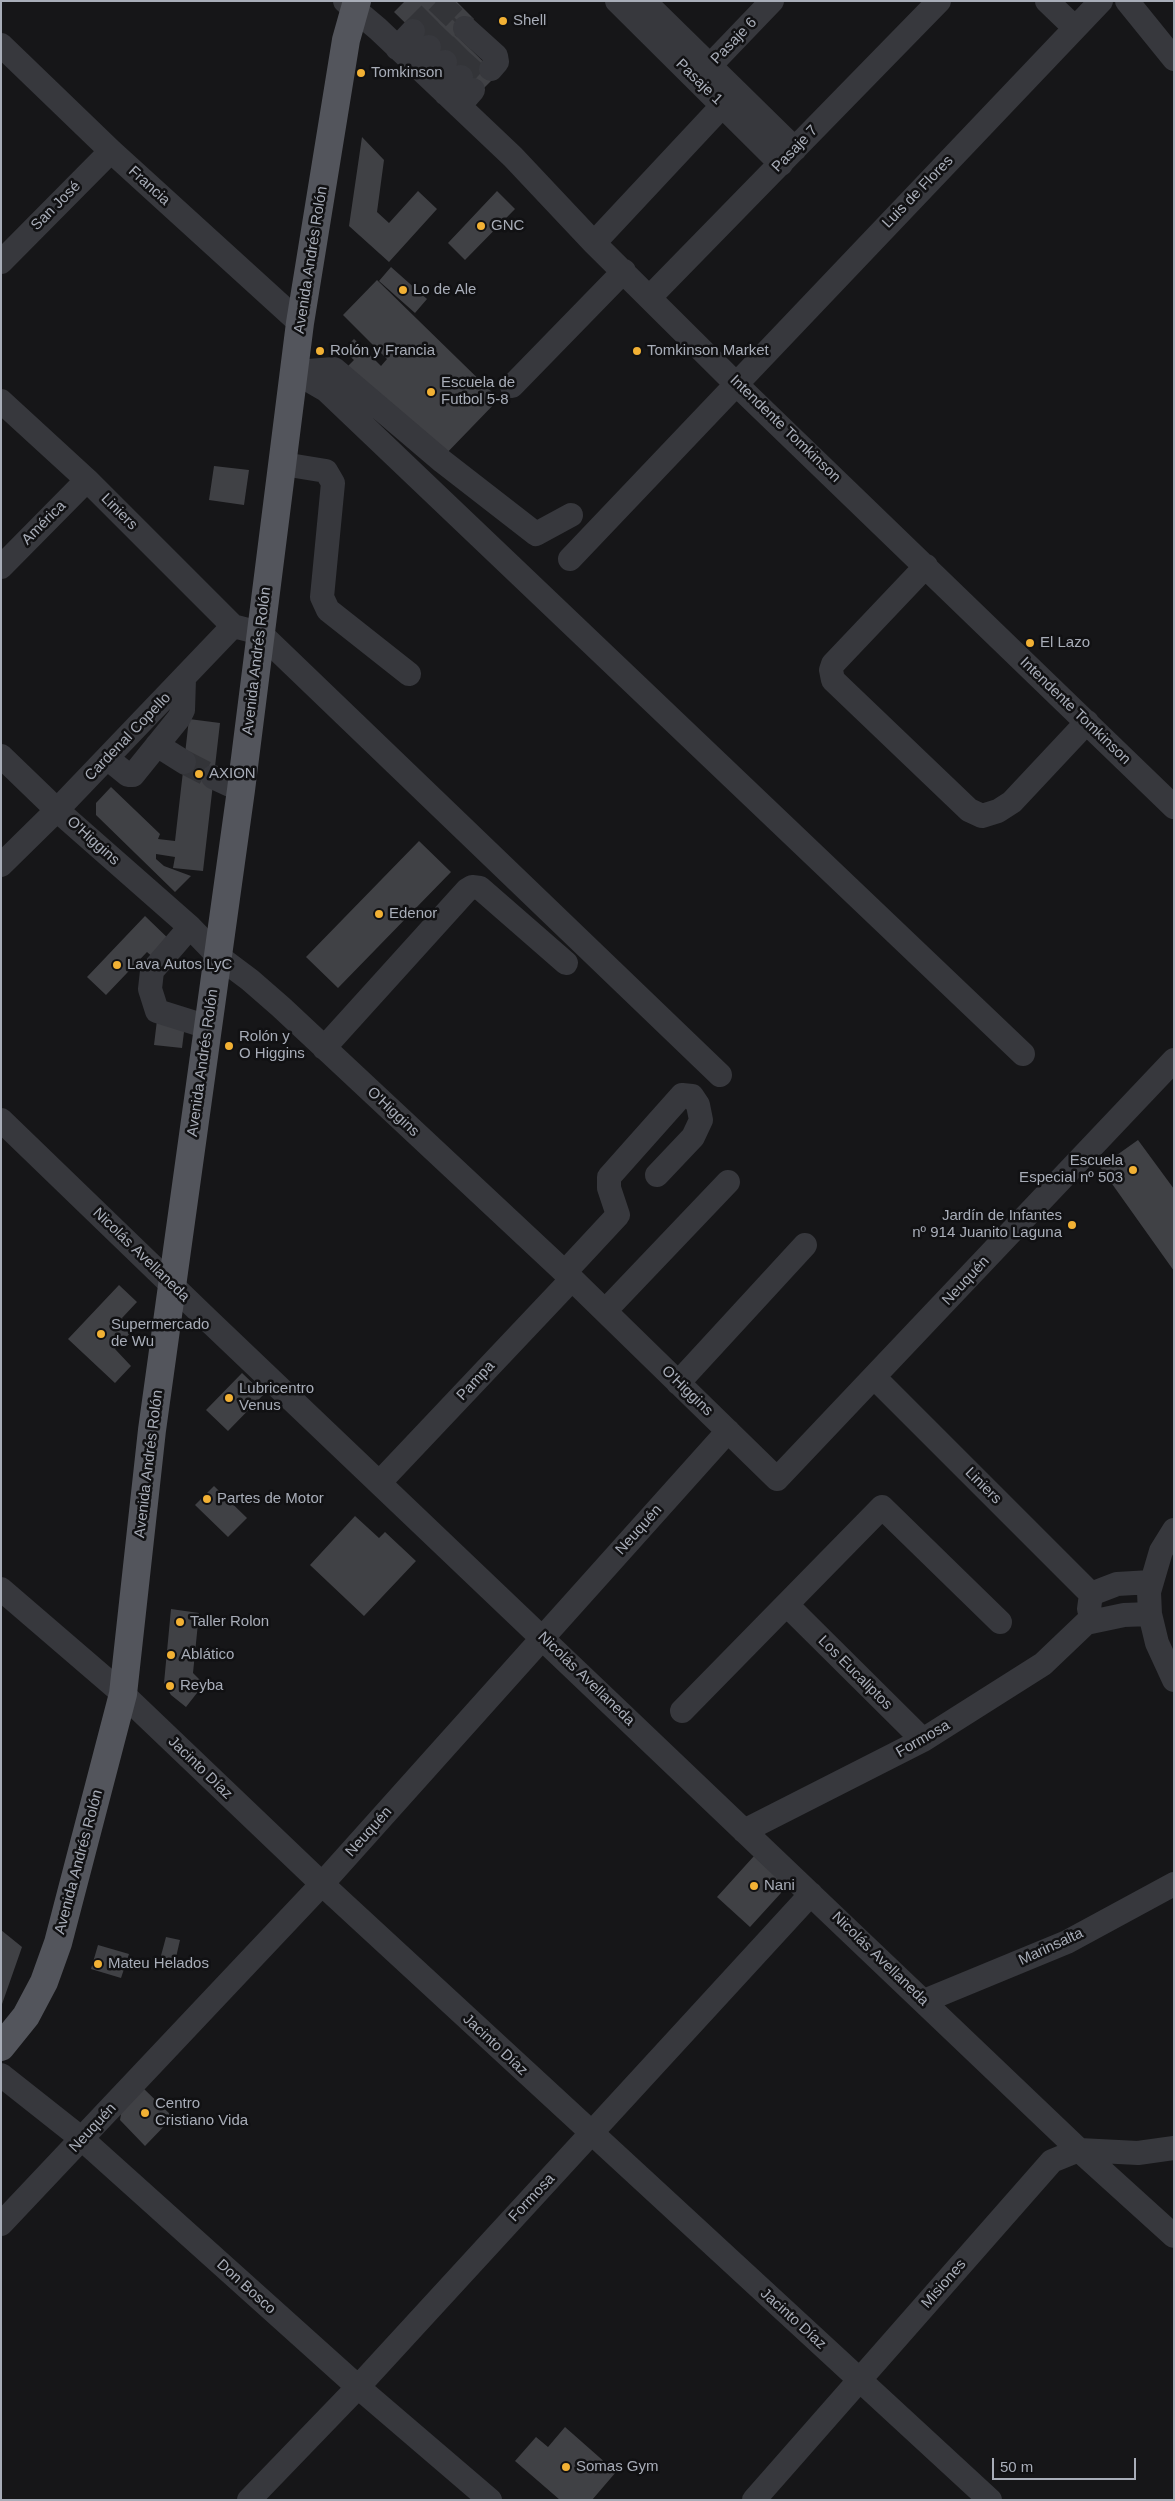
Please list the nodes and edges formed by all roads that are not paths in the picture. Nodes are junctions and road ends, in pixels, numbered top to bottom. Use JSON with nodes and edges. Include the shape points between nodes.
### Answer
{"nodes":[{"id":1,"x":617,"y":1,"type":"edge"},
{"id":2,"x":644,"y":1,"type":"edge"},
{"id":3,"x":772,"y":1,"type":"edge"},
{"id":4,"x":939,"y":1,"type":"edge"},
{"id":5,"x":1047,"y":1,"type":"edge"},
{"id":6,"x":1101,"y":1,"type":"edge"},
{"id":7,"x":1127,"y":1,"type":"edge"},
{"id":8,"x":351,"y":3,"type":"edge"},
{"id":9,"x":1075,"y":28,"type":"junction"},
{"id":10,"x":1,"y":45,"type":"edge"},
{"id":11,"x":1174,"y":58,"type":"edge"},
{"id":12,"x":704,"y":73,"type":"junction"},
{"id":13,"x":723,"y":105,"type":"junction"},
{"id":14,"x":111,"y":151,"type":"junction"},
{"id":15,"x":788,"y":156,"type":"junction"},
{"id":16,"x":594,"y":242,"type":"junction"},
{"id":17,"x":1,"y":262,"type":"edge"},
{"id":18,"x":624,"y":271,"type":"junction"},
{"id":19,"x":650,"y":297,"type":"junction"},
{"id":20,"x":300,"y":323,"type":"junction"},
{"id":21,"x":295,"y":372,"type":"junction"},
{"id":22,"x":735,"y":382,"type":"junction"},
{"id":23,"x":512,"y":386,"type":"dead end"},
{"id":24,"x":1,"y":401,"type":"edge"},
{"id":25,"x":283,"y":464,"type":"junction"},
{"id":26,"x":87,"y":480,"type":"junction"},
{"id":27,"x":571,"y":515,"type":"dead end"},
{"id":28,"x":570,"y":559,"type":"dead end"},
{"id":29,"x":926,"y":566,"type":"junction"},
{"id":30,"x":1,"y":567,"type":"edge"},
{"id":31,"x":233,"y":626,"type":"junction"},
{"id":32,"x":260,"y":633,"type":"junction"},
{"id":33,"x":409,"y":674,"type":"dead end"},
{"id":34,"x":184,"y":679,"type":"junction"},
{"id":35,"x":1087,"y":722,"type":"junction"},
{"id":36,"x":157,"y":745,"type":"junction"},
{"id":37,"x":1,"y":756,"type":"edge"},
{"id":38,"x":107,"y":758,"type":"junction"},
{"id":39,"x":184,"y":762,"type":"tunnel mouth"},
{"id":40,"x":213,"y":777,"type":"tunnel mouth"},
{"id":41,"x":241,"y":790,"type":"junction"},
{"id":42,"x":1169,"y":794,"type":"edge"},
{"id":43,"x":58,"y":810,"type":"junction"},
{"id":44,"x":1,"y":865,"type":"edge"},
{"id":45,"x":190,"y":927,"type":"junction"},
{"id":46,"x":218,"y":956,"type":"junction"},
{"id":47,"x":566,"y":963,"type":"dead end"},
{"id":48,"x":208,"y":1027,"type":"junction"},
{"id":49,"x":324,"y":1048,"type":"junction"},
{"id":50,"x":1023,"y":1054,"type":"dead end"},
{"id":51,"x":1174,"y":1060,"type":"edge"},
{"id":52,"x":720,"y":1075,"type":"dead end"},
{"id":53,"x":1,"y":1120,"type":"edge"},
{"id":54,"x":657,"y":1175,"type":"dead end"},
{"id":55,"x":728,"y":1182,"type":"dead end"},
{"id":56,"x":805,"y":1245,"type":"dead end"},
{"id":57,"x":568,"y":1276,"type":"junction"},
{"id":58,"x":172,"y":1285,"type":"junction"},
{"id":59,"x":605,"y":1311,"type":"junction"},
{"id":60,"x":875,"y":1378,"type":"junction"},
{"id":61,"x":678,"y":1383,"type":"junction"},
{"id":62,"x":728,"y":1431,"type":"junction"},
{"id":63,"x":777,"y":1479,"type":"joint"},
{"id":64,"x":380,"y":1482,"type":"junction"},
{"id":65,"x":1174,"y":1530,"type":"edge"},
{"id":66,"x":1150,"y":1582,"type":"junction"},
{"id":67,"x":1,"y":1589,"type":"edge"},
{"id":68,"x":1091,"y":1594,"type":"junction"},
{"id":69,"x":787,"y":1605,"type":"junction"},
{"id":70,"x":1150,"y":1614,"type":"junction"},
{"id":71,"x":1000,"y":1622,"type":"dead end"},
{"id":72,"x":1086,"y":1623,"type":"junction"},
{"id":73,"x":543,"y":1638,"type":"junction"},
{"id":74,"x":1174,"y":1680,"type":"edge"},
{"id":75,"x":123,"y":1694,"type":"junction"},
{"id":76,"x":682,"y":1711,"type":"dead end"},
{"id":77,"x":924,"y":1740,"type":"junction"},
{"id":78,"x":744,"y":1831,"type":"junction"},
{"id":79,"x":322,"y":1884,"type":"junction"},
{"id":80,"x":1174,"y":1884,"type":"edge"},
{"id":81,"x":811,"y":1894,"type":"junction"},
{"id":82,"x":924,"y":2001,"type":"junction"},
{"id":83,"x":1,"y":2047,"type":"edge"},
{"id":84,"x":1,"y":2075,"type":"edge"},
{"id":85,"x":591,"y":2134,"type":"junction"},
{"id":86,"x":82,"y":2139,"type":"junction"},
{"id":87,"x":1174,"y":2148,"type":"edge"},
{"id":88,"x":1079,"y":2150,"type":"junction"},
{"id":89,"x":1,"y":2224,"type":"edge"},
{"id":90,"x":1174,"y":2236,"type":"edge"},
{"id":91,"x":861,"y":2380,"type":"junction"},
{"id":92,"x":358,"y":2388,"type":"junction"},
{"id":93,"x":249,"y":2500,"type":"edge"},
{"id":94,"x":490,"y":2500,"type":"edge"},
{"id":95,"x":754,"y":2500,"type":"edge"},
{"id":96,"x":990,"y":2500,"type":"edge"}],
"edges":[{"from":1,"to":12,"type":"street","name":"Pasaje 1"},
{"from":2,"to":12,"type":"street","name":"Pasaje 1"},
{"from":3,"to":12,"type":"street","name":"Pasaje 6"},
{"from":4,"to":15,"type":"street","name":"Pasaje 7"},
{"from":5,"to":9,"type":"street"},
{"from":6,"to":9,"type":"street","name":"Luis de Flores"},
{"from":7,"to":11,"type":"street"},
{"from":8,"to":16,"type":"street","name":"Intendente Tomkinson","via":[[437,69],[513,157]]},
{"from":8,"to":20,"type":"main road","name":"Avenida Andrés Rolón"},
{"from":9,"to":22,"type":"street","name":"Luis de Flores"},
{"from":10,"to":14,"type":"street","name":"Francia"},
{"from":12,"to":13,"type":"street","name":"Pasaje 1"},
{"from":12,"to":15,"type":"street","name":"Pasaje 1"},
{"from":13,"to":15,"type":"street","name":"Pasaje 1"},
{"from":13,"to":16,"type":"street"},
{"from":14,"to":17,"type":"street","name":"San José"},
{"from":14,"to":20,"type":"street","name":"Francia"},
{"from":15,"to":19,"type":"street","name":"Pasaje 7"},
{"from":16,"to":18,"type":"street","name":"Intendente Tomkinson"},
{"from":18,"to":19,"type":"street","name":"Intendente Tomkinson"},
{"from":18,"to":23,"type":"street"},
{"from":19,"to":22,"type":"street","name":"Intendente Tomkinson"},
{"from":20,"to":21,"type":"main road","name":"Avenida Andrés Rolón"},
{"from":21,"to":25,"type":"main road","name":"Avenida Andrés Rolón"},
{"from":21,"to":27,"type":"street","via":[[334,369],[442,461],[536,534]]},
{"from":21,"to":50,"type":"street","via":[[326,390]]},
{"from":22,"to":28,"type":"street","name":"Luis de Flores"},
{"from":22,"to":29,"type":"street","name":"Intendente Tomkinson"},
{"from":24,"to":26,"type":"street","name":"Liniers"},
{"from":25,"to":32,"type":"main road","name":"Avenida Andrés Rolón"},
{"from":25,"to":33,"type":"street","via":[[326,471],[333,483],[322,597],[328,610]]},
{"from":26,"to":30,"type":"street","name":"América"},
{"from":26,"to":31,"type":"street","name":"Liniers"},
{"from":29,"to":35,"type":"street","name":"Intendente Tomkinson"},
{"from":29,"to":35,"type":"street","via":[[833,664],[834,680],[969,810],[982,816],[1012,802]]},
{"from":31,"to":32,"type":"street"},
{"from":31,"to":34,"type":"street","name":"Cardenal Copello"},
{"from":32,"to":41,"type":"main road","name":"Avenida Andrés Rolón"},
{"from":32,"to":52,"type":"street"},
{"from":34,"to":36,"type":"street","via":[[183,710]]},
{"from":34,"to":38,"type":"street","name":"Cardenal Copello"},
{"from":35,"to":42,"type":"street","name":"Intendente Tomkinson"},
{"from":36,"to":38,"type":"street","via":[[133,774],[128,775]]},
{"from":36,"to":39,"type":"street"},
{"from":37,"to":43,"type":"street","name":"O'Higgins"},
{"from":38,"to":43,"type":"street","name":"Cardenal Copello"},
{"from":40,"to":41,"type":"street"},
{"from":41,"to":46,"type":"main road","name":"Avenida Andrés Rolón"},
{"from":43,"to":44,"type":"street","name":"Cardenal Copello"},
{"from":43,"to":45,"type":"street","name":"O'Higgins"},
{"from":45,"to":46,"type":"street","name":"O'Higgins"},
{"from":45,"to":48,"type":"street","via":[[152,971],[150,988],[157,1011]]},
{"from":46,"to":48,"type":"main road","name":"Avenida Andrés Rolón"},
{"from":46,"to":49,"type":"street","name":"O'Higgins","via":[[250,980]]},
{"from":47,"to":49,"type":"street","via":[[480,888],[472,887]]},
{"from":48,"to":58,"type":"main road","name":"Avenida Andrés Rolón"},
{"from":49,"to":57,"type":"street","name":"O'Higgins"},
{"from":51,"to":60,"type":"street","name":"Neuquén"},
{"from":53,"to":58,"type":"street","name":"Nicolás Avellaneda"},
{"from":54,"to":57,"type":"street","name":"Pampa","via":[[694,1137],[701,1120],[692,1096],[682,1095],[609,1177],[618,1216]]},
{"from":55,"to":59,"type":"street"},
{"from":56,"to":61,"type":"street"},
{"from":57,"to":59,"type":"street","name":"O'Higgins"},
{"from":57,"to":64,"type":"street","name":"Pampa"},
{"from":58,"to":64,"type":"street","name":"Nicolás Avellaneda"},
{"from":58,"to":75,"type":"main road","name":"Avenida Andrés Rolón","via":[[152,1430]]},
{"from":59,"to":61,"type":"street","name":"O'Higgins"},
{"from":60,"to":63,"type":"street","name":"Neuquén"},
{"from":60,"to":68,"type":"street","name":"Liniers"},
{"from":61,"to":62,"type":"street","name":"O'Higgins"},
{"from":62,"to":63,"type":"street","name":"O'Higgins"},
{"from":62,"to":73,"type":"street","name":"Neuquén"},
{"from":64,"to":73,"type":"street","name":"Nicolás Avellaneda"},
{"from":65,"to":66,"type":"street","via":[[1161,1551]]},
{"from":66,"to":68,"type":"street","via":[[1117,1584]]},
{"from":66,"to":70,"type":"street"},
{"from":67,"to":75,"type":"street","name":"Jacinto Díaz"},
{"from":68,"to":72,"type":"street"},
{"from":69,"to":71,"type":"street","via":[[882,1508]]},
{"from":69,"to":76,"type":"street"},
{"from":69,"to":77,"type":"street","name":"Los Eucaliptos"},
{"from":70,"to":72,"type":"street","via":[[1124,1615]]},
{"from":70,"to":74,"type":"street","via":[[1157,1643]]},
{"from":72,"to":77,"type":"street","name":"Formosa","via":[[1043,1664]]},
{"from":73,"to":78,"type":"street","name":"Nicolás Avellaneda"},
{"from":73,"to":79,"type":"street","name":"Neuquén"},
{"from":75,"to":79,"type":"street","name":"Jacinto Díaz"},
{"from":75,"to":83,"type":"main road","name":"Avenida Andrés Rolón","via":[[58,1943],[44,1982],[26,2016]]},
{"from":77,"to":78,"type":"street","name":"Formosa"},
{"from":78,"to":81,"type":"street","name":"Nicolás Avellaneda"},
{"from":79,"to":85,"type":"street","name":"Jacinto Díaz"},
{"from":79,"to":86,"type":"street","name":"Neuquén"},
{"from":80,"to":82,"type":"street","name":"Marinsalta","via":[[1066,1942]]},
{"from":81,"to":82,"type":"street","name":"Nicolás Avellaneda"},
{"from":81,"to":85,"type":"street","name":"Formosa"},
{"from":82,"to":88,"type":"street","name":"Nicolás Avellaneda"},
{"from":84,"to":86,"type":"street","name":"Don Bosco"},
{"from":85,"to":91,"type":"street","name":"Jacinto Díaz"},
{"from":85,"to":92,"type":"street","name":"Formosa"},
{"from":86,"to":89,"type":"street","name":"Neuquén"},
{"from":86,"to":92,"type":"street","name":"Don Bosco"},
{"from":87,"to":88,"type":"street","name":"Misiones","via":[[1138,2153]]},
{"from":88,"to":90,"type":"street","name":"Nicolás Avellaneda"},
{"from":88,"to":91,"type":"street","name":"Misiones","via":[[1052,2161]]},
{"from":91,"to":95,"type":"street","name":"Misiones"},
{"from":91,"to":96,"type":"street","name":"Jacinto Díaz"},
{"from":92,"to":93,"type":"street","name":"Formosa"},
{"from":92,"to":94,"type":"street","name":"Don Bosco"}]}
